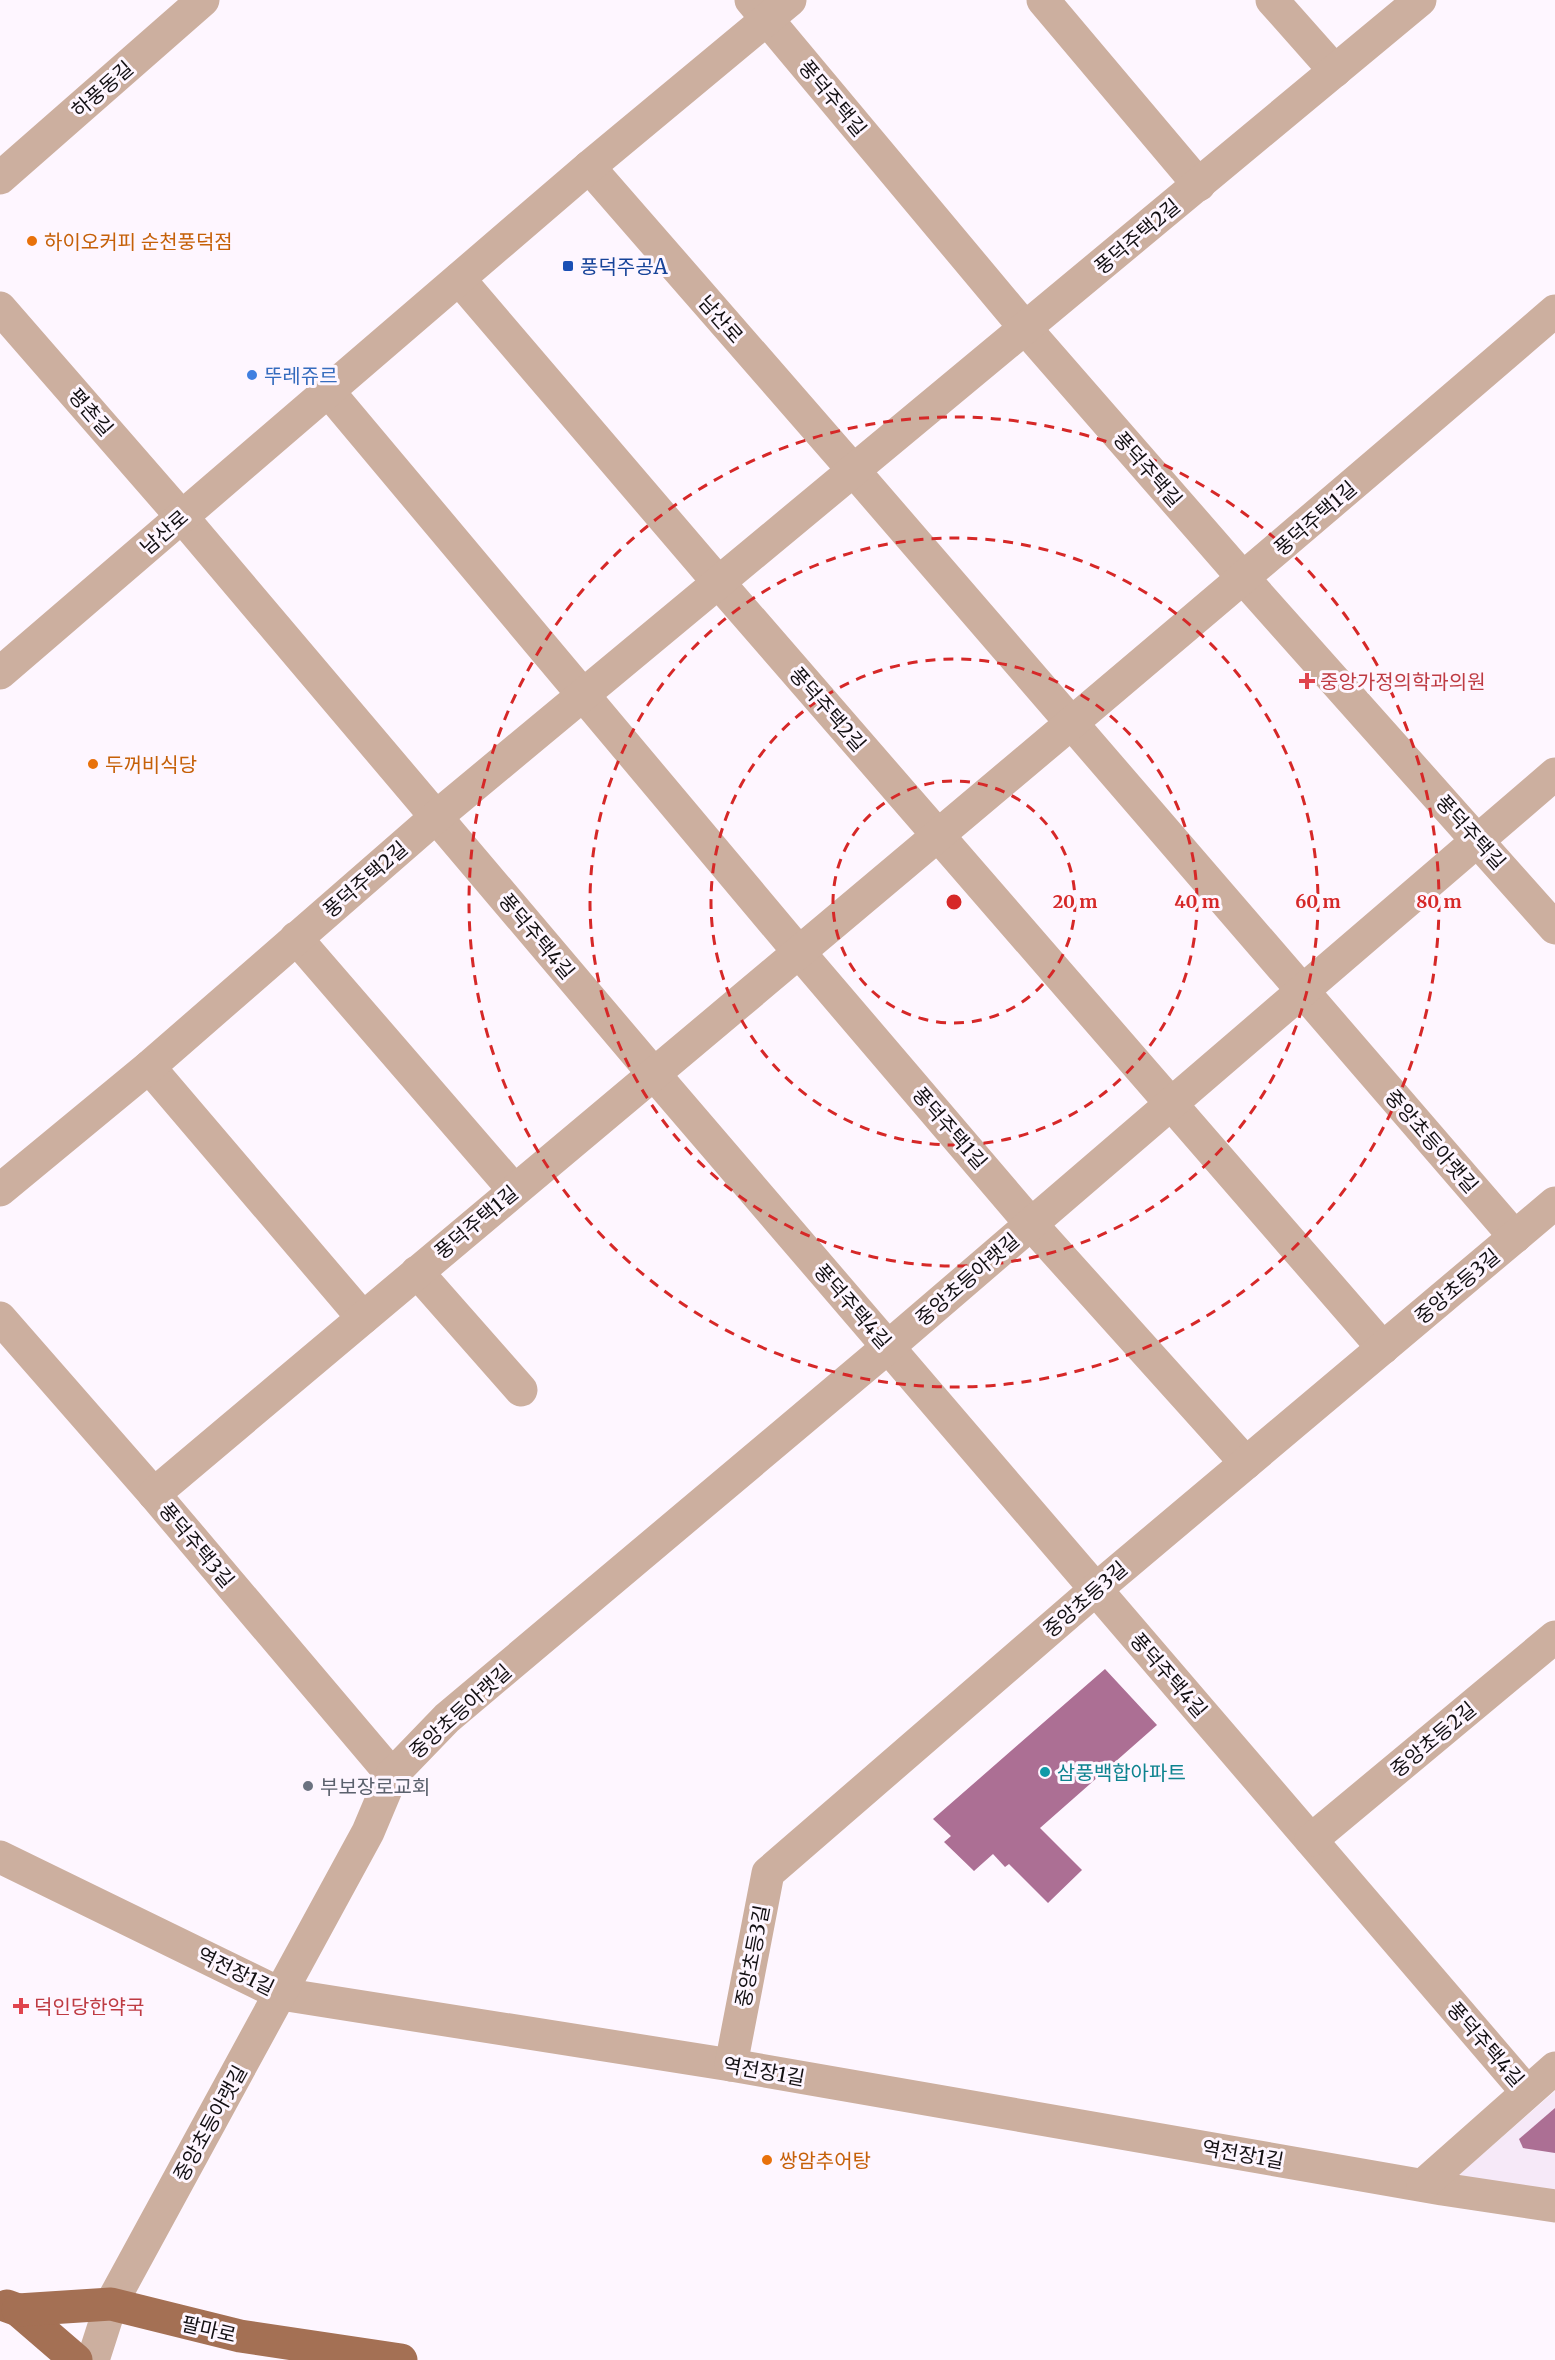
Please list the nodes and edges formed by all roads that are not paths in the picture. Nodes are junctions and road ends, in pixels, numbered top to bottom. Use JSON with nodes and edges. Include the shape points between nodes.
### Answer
{"nodes":[{"id":1,"x":203,"y":0,"type":"edge"},
{"id":2,"x":1043,"y":0,"type":"edge"},
{"id":3,"x":1272,"y":0,"type":"edge"},
{"id":4,"x":1420,"y":0,"type":"edge"},
{"id":5,"x":769,"y":6,"type":"edge"},
{"id":6,"x":1335,"y":71,"type":"junction"},
{"id":7,"x":588,"y":167,"type":"junction"},
{"id":8,"x":0,"y":177,"type":"edge"},
{"id":9,"x":1199,"y":184,"type":"junction"},
{"id":10,"x":459,"y":279,"type":"junction"},
{"id":11,"x":0,"y":308,"type":"edge"},
{"id":12,"x":1555,"y":311,"type":"edge"},
{"id":13,"x":1026,"y":329,"type":"junction"},
{"id":14,"x":328,"y":391,"type":"junction"},
{"id":15,"x":854,"y":471,"type":"junction"},
{"id":16,"x":182,"y":517,"type":"junction"},
{"id":17,"x":1244,"y":579,"type":"junction"},
{"id":18,"x":719,"y":583,"type":"junction"},
{"id":19,"x":0,"y":673,"type":"edge"},
{"id":20,"x":584,"y":694,"type":"junction"},
{"id":21,"x":1072,"y":723,"type":"junction"},
{"id":22,"x":1555,"y":774,"type":"edge"},
{"id":23,"x":436,"y":817,"type":"junction"},
{"id":24,"x":938,"y":835,"type":"junction"},
{"id":25,"x":1479,"y":840,"type":"junction"},
{"id":26,"x":1555,"y":928,"type":"edge"},
{"id":27,"x":296,"y":938,"type":"junction"},
{"id":28,"x":798,"y":951,"type":"junction"},
{"id":29,"x":1303,"y":991,"type":"junction"},
{"id":30,"x":149,"y":1067,"type":"junction"},
{"id":31,"x":653,"y":1073,"type":"junction"},
{"id":32,"x":1171,"y":1104,"type":"junction"},
{"id":33,"x":0,"y":1190,"type":"edge"},
{"id":34,"x":514,"y":1190,"type":"junction"},
{"id":35,"x":1555,"y":1203,"type":"edge"},
{"id":36,"x":1031,"y":1224,"type":"junction"},
{"id":37,"x":1515,"y":1237,"type":"junction"},
{"id":38,"x":417,"y":1272,"type":"junction"},
{"id":39,"x":0,"y":1318,"type":"edge"},
{"id":40,"x":363,"y":1318,"type":"junction"},
{"id":41,"x":888,"y":1347,"type":"junction"},
{"id":42,"x":1383,"y":1348,"type":"junction"},
{"id":43,"x":521,"y":1390,"type":"dead end"},
{"id":44,"x":1246,"y":1463,"type":"junction"},
{"id":45,"x":154,"y":1494,"type":"junction"},
{"id":46,"x":1095,"y":1590,"type":"junction"},
{"id":47,"x":1555,"y":1637,"type":"edge"},
{"id":48,"x":392,"y":1775,"type":"junction"},
{"id":49,"x":1311,"y":1840,"type":"junction"},
{"id":50,"x":0,"y":1857,"type":"edge"},
{"id":51,"x":281,"y":1994,"type":"junction"},
{"id":52,"x":730,"y":2065,"type":"junction"},
{"id":53,"x":1555,"y":2068,"type":"edge"},
{"id":54,"x":1527,"y":2092,"type":"junction"},
{"id":55,"x":1423,"y":2186,"type":"junction"},
{"id":56,"x":1555,"y":2206,"type":"edge"},
{"id":57,"x":111,"y":2304,"type":"junction"},
{"id":58,"x":9,"y":2306,"type":"edge"},
{"id":59,"x":76,"y":2360,"type":"edge"},
{"id":60,"x":93,"y":2360,"type":"edge"},
{"id":61,"x":401,"y":2360,"type":"edge"}],
"edges":[{"from":1,"to":8,"type":"street","name":"하풍동길"},
{"from":2,"to":9,"type":"street"},
{"from":3,"to":6,"type":"street"},
{"from":4,"to":6,"type":"street","name":"풍덕주택2길"},
{"from":5,"to":7,"type":"street","name":"남산로"},
{"from":5,"to":13,"type":"street","name":"풍덕주택길"},
{"from":6,"to":9,"type":"street","name":"풍덕주택2길"},
{"from":7,"to":10,"type":"street","name":"남산로"},
{"from":7,"to":15,"type":"street","name":"남산로"},
{"from":9,"to":13,"type":"street","name":"풍덕주택2길"},
{"from":10,"to":14,"type":"street","name":"남산로"},
{"from":10,"to":18,"type":"street"},
{"from":11,"to":16,"type":"street","name":"평촌길"},
{"from":12,"to":17,"type":"street","name":"풍덕주택1길"},
{"from":13,"to":15,"type":"street","name":"풍덕주택2길"},
{"from":13,"to":17,"type":"street","name":"풍덕주택길"},
{"from":14,"to":16,"type":"street","name":"남산로"},
{"from":14,"to":20,"type":"street"},
{"from":15,"to":18,"type":"street","name":"풍덕주택2길"},
{"from":15,"to":21,"type":"street"},
{"from":16,"to":19,"type":"street","name":"남산로"},
{"from":16,"to":23,"type":"street","name":"풍덕주택4길"},
{"from":17,"to":21,"type":"street","name":"풍덕주택1길"},
{"from":17,"to":25,"type":"street","name":"풍덕주택길"},
{"from":18,"to":20,"type":"street","name":"풍덕주택2길"},
{"from":18,"to":24,"type":"street","name":"풍덕주택2길"},
{"from":20,"to":23,"type":"street","name":"풍덕주택2길"},
{"from":20,"to":28,"type":"street"},
{"from":21,"to":24,"type":"street","name":"풍덕주택1길"},
{"from":21,"to":29,"type":"street"},
{"from":22,"to":25,"type":"street","name":"중앙초등아랫길"},
{"from":23,"to":27,"type":"street","name":"풍덕주택2길"},
{"from":23,"to":31,"type":"street","name":"풍덕주택4길"},
{"from":24,"to":28,"type":"street","name":"풍덕주택1길"},
{"from":24,"to":32,"type":"street"},
{"from":25,"to":26,"type":"street","name":"풍덕주택길"},
{"from":25,"to":29,"type":"street","name":"중앙초등아랫길"},
{"from":27,"to":30,"type":"street","name":"풍덕주택2길"},
{"from":27,"to":34,"type":"street"},
{"from":28,"to":31,"type":"street","name":"풍덕주택1길"},
{"from":28,"to":36,"type":"street","name":"풍덕주택1길"},
{"from":29,"to":32,"type":"street","name":"중앙초등아랫길"},
{"from":29,"to":37,"type":"street","name":"중앙초등아랫길"},
{"from":30,"to":33,"type":"street","name":"풍덕주택2길"},
{"from":30,"to":40,"type":"street"},
{"from":31,"to":34,"type":"street","name":"풍덕주택1길"},
{"from":31,"to":41,"type":"street","name":"풍덕주택4길"},
{"from":32,"to":36,"type":"street","name":"중앙초등아랫길"},
{"from":32,"to":42,"type":"street"},
{"from":34,"to":38,"type":"street","name":"풍덕주택1길"},
{"from":35,"to":37,"type":"street","name":"중앙초등3길"},
{"from":36,"to":41,"type":"street","name":"중앙초등아랫길"},
{"from":36,"to":44,"type":"street","name":"중앙초등아랫길"},
{"from":37,"to":42,"type":"street","name":"중앙초등3길"},
{"from":38,"to":40,"type":"street","name":"풍덕주택1길"},
{"from":38,"to":43,"type":"street"},
{"from":39,"to":45,"type":"street","name":"풍덕주택3길"},
{"from":40,"to":45,"type":"street","name":"풍덕주택1길"},
{"from":41,"to":46,"type":"street","name":"풍덕주택4길"},
{"from":41,"to":48,"type":"street","name":"중앙초등아랫길","via":[[447,1718]]},
{"from":42,"to":44,"type":"street","name":"중앙초등3길"},
{"from":44,"to":46,"type":"street","name":"중앙초등3길"},
{"from":45,"to":48,"type":"street","name":"풍덕주택3길"},
{"from":46,"to":49,"type":"street","name":"풍덕주택4길"},
{"from":46,"to":52,"type":"street","name":"중앙초등3길","via":[[768,1873]]},
{"from":47,"to":49,"type":"street","name":"중앙초등2길"},
{"from":48,"to":51,"type":"street","name":"중앙초등아랫길","via":[[368,1832]]},
{"from":49,"to":54,"type":"street","name":"풍덕주택4길"},
{"from":50,"to":51,"type":"street","name":"역전장1길"},
{"from":51,"to":52,"type":"street","name":"역전장1길"},
{"from":51,"to":57,"type":"street","name":"중앙초등아랫길"},
{"from":52,"to":55,"type":"street","name":"역전장1길"},
{"from":53,"to":54,"type":"street"},
{"from":54,"to":55,"type":"street"},
{"from":55,"to":56,"type":"street","name":"역전장1길"},
{"from":57,"to":58,"type":"main road","name":"팔마로"},
{"from":57,"to":60,"type":"street","name":"중앙초등아랫길"},
{"from":57,"to":61,"type":"main road","name":"팔마로","via":[[240,2336]]},
{"from":58,"to":59,"type":"main road","name":"팔마로"}]}
